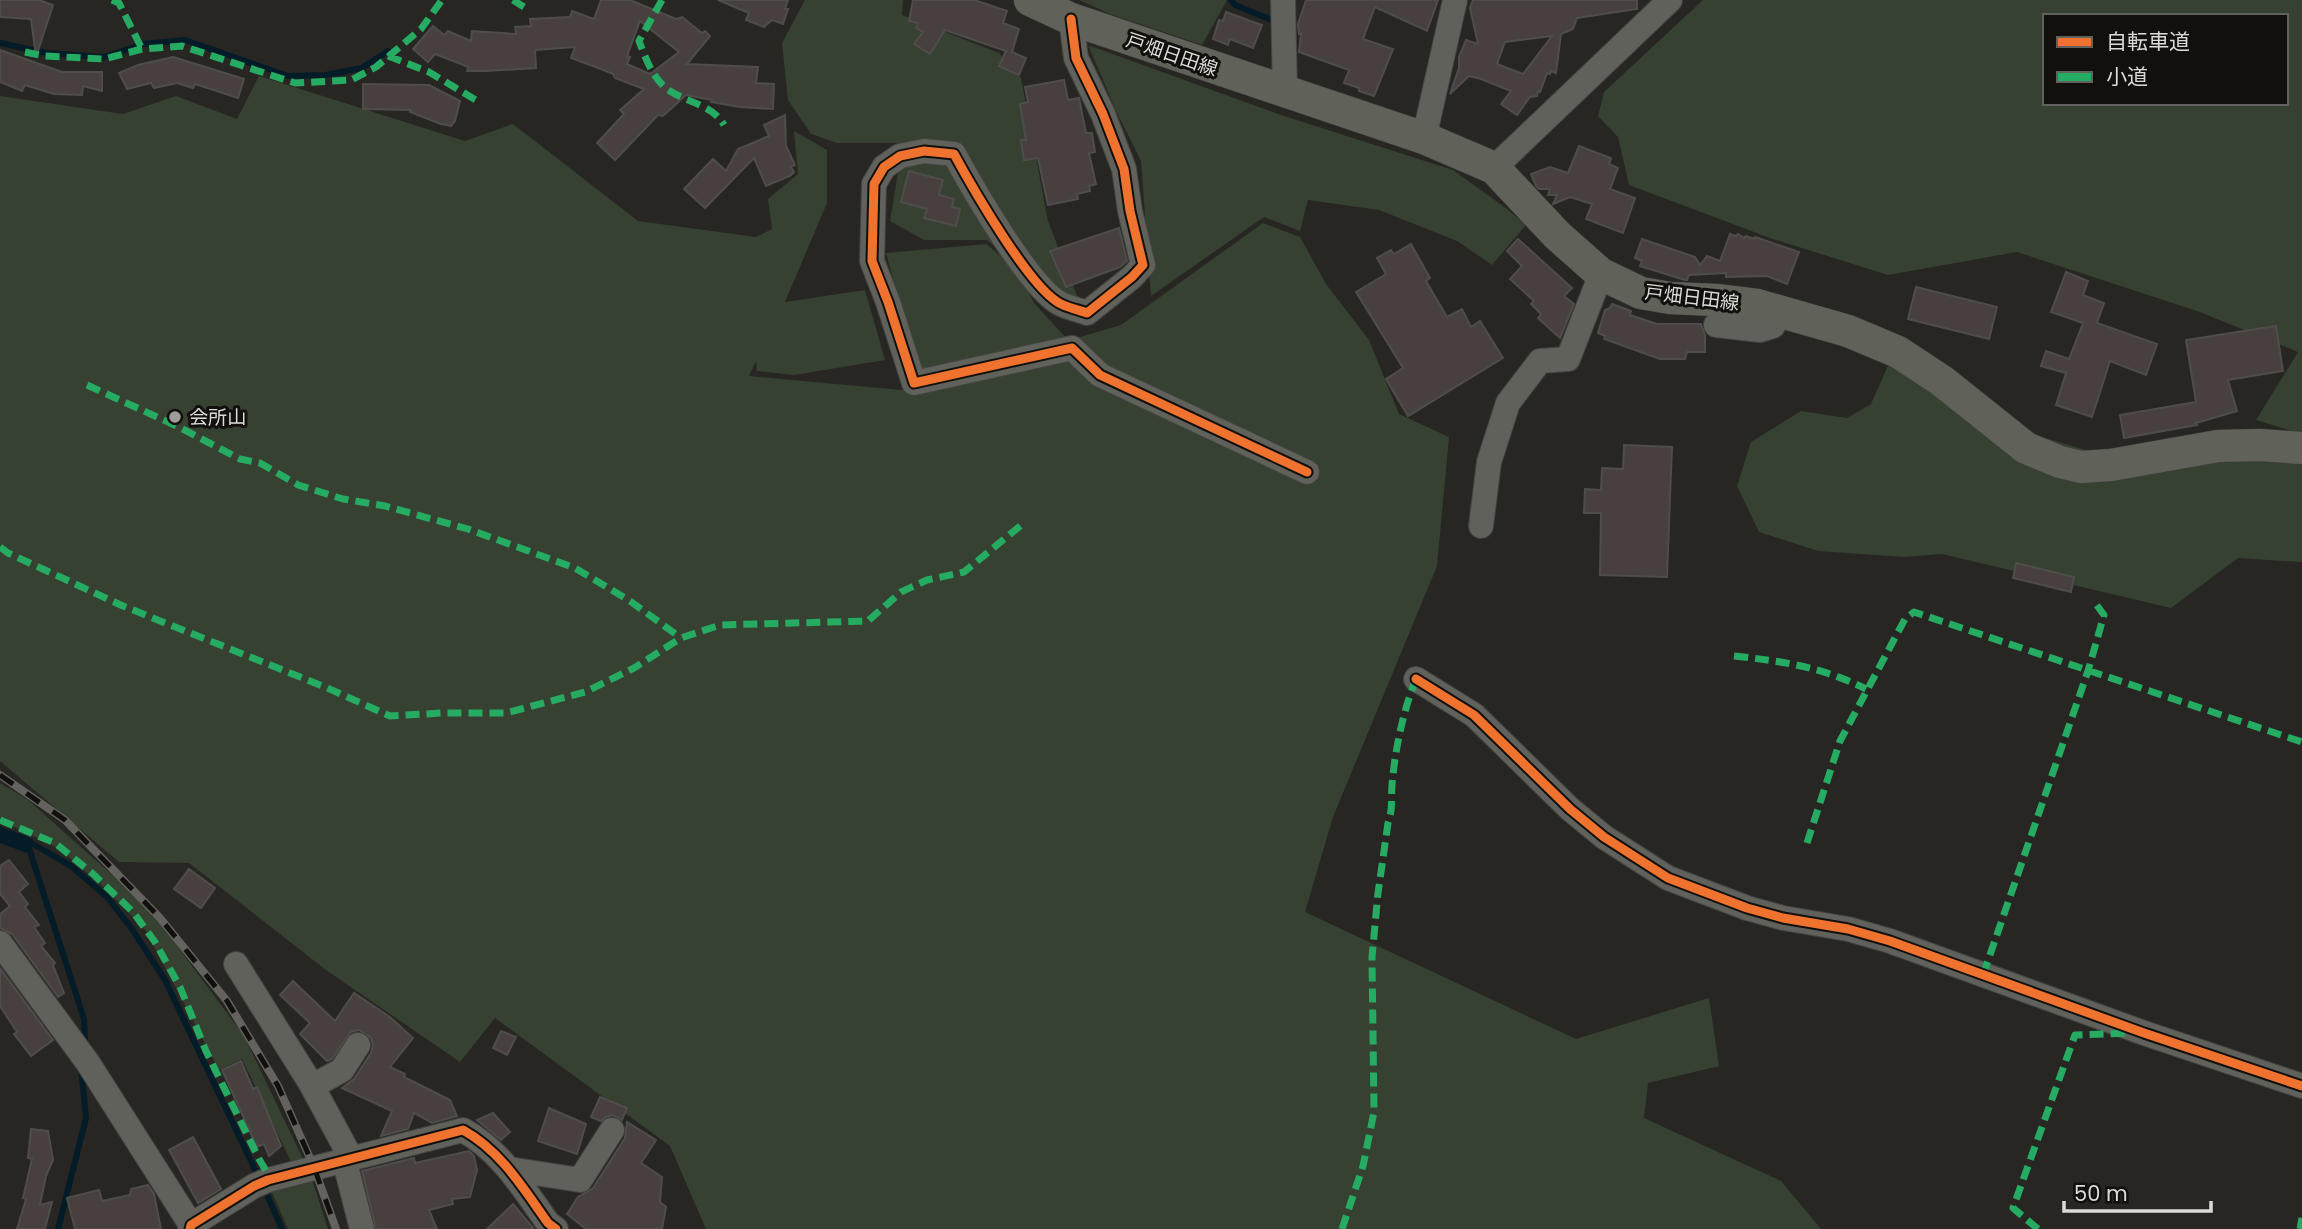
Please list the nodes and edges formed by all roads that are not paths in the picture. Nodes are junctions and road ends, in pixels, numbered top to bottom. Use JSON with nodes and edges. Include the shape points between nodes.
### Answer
{"nodes":[{"id":1,"x":1030,"y":0,"type":"edge"},
{"id":2,"x":1283,"y":0,"type":"edge"},
{"id":3,"x":1455,"y":0,"type":"edge"},
{"id":4,"x":1670,"y":0,"type":"edge"},
{"id":5,"x":1071,"y":19,"type":"junction"},
{"id":6,"x":1285,"y":93,"type":"junction"},
{"id":7,"x":1424,"y":138,"type":"junction"},
{"id":8,"x":1494,"y":168,"type":"junction"},
{"id":9,"x":1601,"y":274,"type":"junction"},
{"id":10,"x":1779,"y":311,"type":"junction"},
{"id":11,"x":1716,"y":325,"type":"dead end"},
{"id":12,"x":2302,"y":448,"type":"edge"},
{"id":13,"x":1307,"y":472,"type":"dead end"},
{"id":14,"x":1481,"y":526,"type":"dead end"},
{"id":15,"x":1416,"y":679,"type":"dead end"},
{"id":16,"x":0,"y":943,"type":"edge"},
{"id":17,"x":236,"y":964,"type":"dead end"},
{"id":18,"x":358,"y":1045,"type":"dead end"},
{"id":19,"x":313,"y":1086,"type":"junction"},
{"id":20,"x":2302,"y":1086,"type":"edge"},
{"id":21,"x":612,"y":1130,"type":"dead end"},
{"id":22,"x":348,"y":1159,"type":"junction"},
{"id":23,"x":509,"y":1169,"type":"junction"},
{"id":24,"x":191,"y":1227,"type":"edge"},
{"id":25,"x":362,"y":1229,"type":"edge"},
{"id":26,"x":556,"y":1229,"type":"edge"}],
"edges":[{"from":1,"to":5,"type":"main road","name":"戸畑日田線"},
{"from":2,"to":6,"type":"street"},
{"from":3,"to":7,"type":"street"},
{"from":4,"to":8,"type":"street"},
{"from":5,"to":6,"type":"main road","name":"戸畑日田線"},
{"from":5,"to":13,"type":"street","via":[[1076,58],[1124,169],[1143,265],[1087,313],[1060,304],[1015,251],[954,154],[925,151],[900,156],[884,167],[874,184],[872,261],[914,383],[1072,348],[1100,375]]},
{"from":6,"to":7,"type":"main road","name":"戸畑日田線"},
{"from":7,"to":8,"type":"main road","name":"戸畑日田線"},
{"from":8,"to":9,"type":"main road","name":"戸畑日田線"},
{"from":9,"to":10,"type":"main road","name":"戸畑日田線","via":[[1641,293]]},
{"from":9,"to":14,"type":"street","via":[[1568,359],[1540,361],[1508,403],[1489,462]]},
{"from":10,"to":11,"type":"street","via":[[1773,326],[1760,331]]},
{"from":10,"to":12,"type":"main road","name":"戸畑日田線","via":[[1848,331],[1898,352],[2026,447],[2060,462],[2081,467],[2111,465],[2218,446]]},
{"from":15,"to":20,"type":"street","via":[[1474,715],[1570,809],[1668,878],[1747,908],[1889,941]]},
{"from":16,"to":24,"type":"street","via":[[82,1056]]},
{"from":17,"to":19,"type":"street"},
{"from":18,"to":19,"type":"street","via":[[342,1070]]},
{"from":19,"to":22,"type":"street"},
{"from":21,"to":23,"type":"street","via":[[580,1180]]},
{"from":22,"to":23,"type":"street","via":[[463,1130],[481,1140]]},
{"from":22,"to":24,"type":"street","via":[[261,1183]]},
{"from":22,"to":25,"type":"street"},
{"from":23,"to":26,"type":"street"}]}
